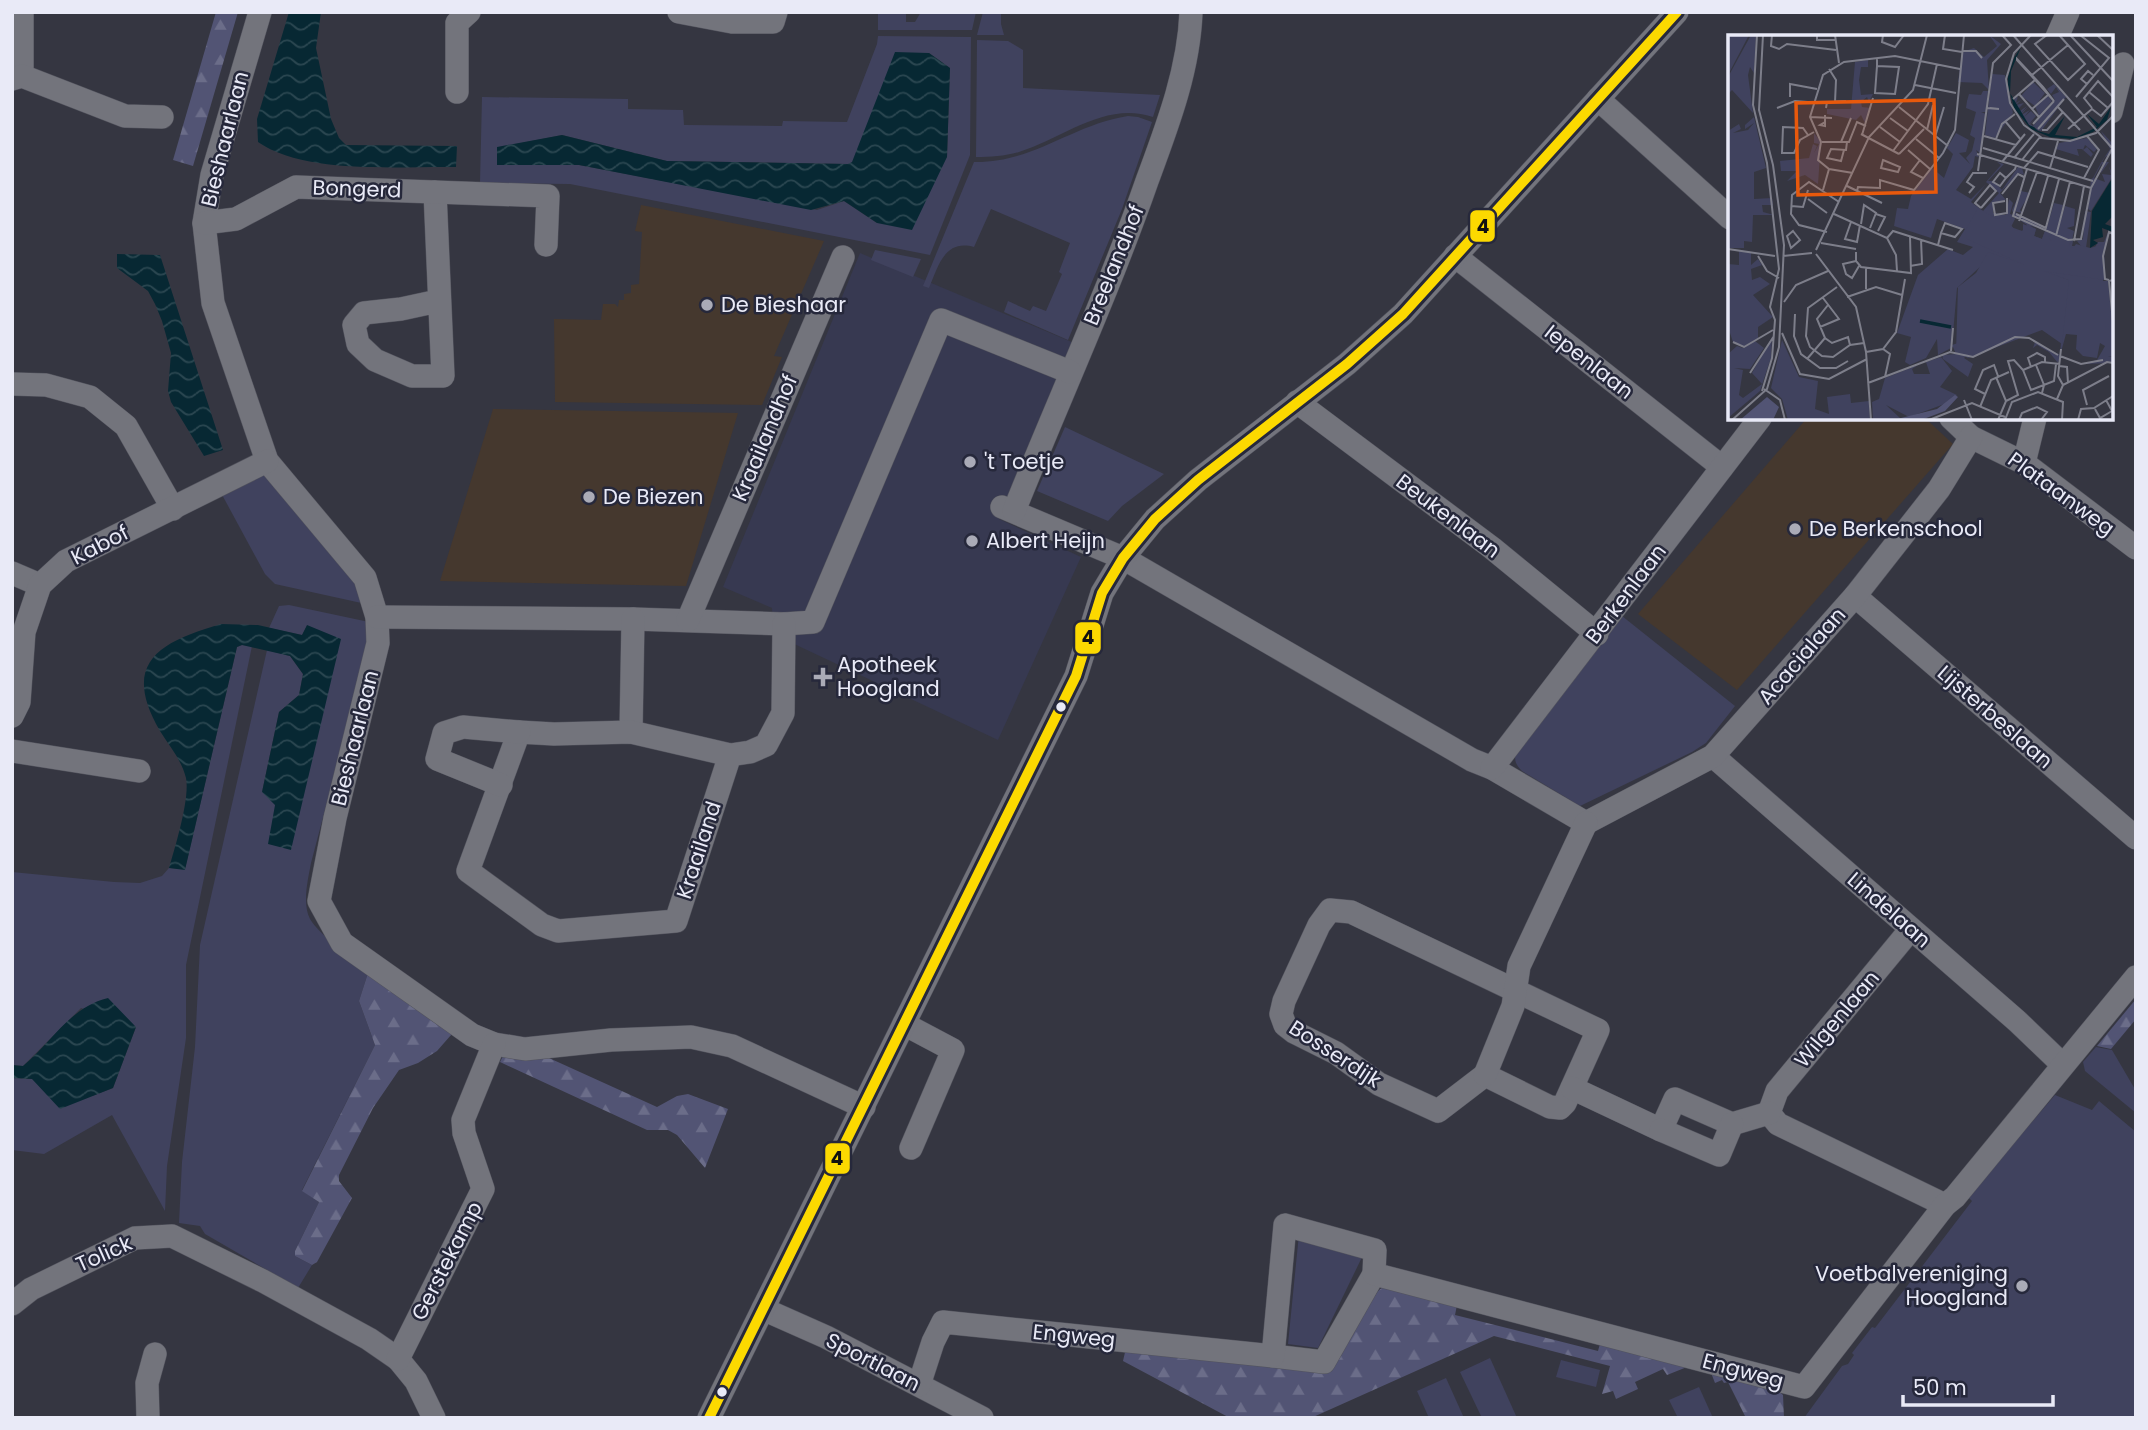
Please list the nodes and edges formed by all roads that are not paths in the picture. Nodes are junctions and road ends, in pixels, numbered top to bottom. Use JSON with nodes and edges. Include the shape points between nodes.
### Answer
{"nodes":[{"id":1,"x":22,"y":12,"type":"edge"},
{"id":2,"x":260,"y":12,"type":"edge"},
{"id":3,"x":468,"y":12,"type":"edge"},
{"id":4,"x":679,"y":12,"type":"edge"},
{"id":5,"x":775,"y":12,"type":"edge"},
{"id":6,"x":1192,"y":12,"type":"edge"},
{"id":7,"x":1677,"y":12,"type":"edge"},
{"id":8,"x":2068,"y":12,"type":"edge"},
{"id":9,"x":2058,"y":35,"type":"edge"},
{"id":10,"x":2123,"y":64,"type":"edge"},
{"id":11,"x":17,"y":78,"type":"edge"},
{"id":12,"x":457,"y":92,"type":"dead end"},
{"id":13,"x":1598,"y":99,"type":"junction"},
{"id":14,"x":2113,"y":104,"type":"edge"},
{"id":15,"x":162,"y":117,"type":"dead end"},
{"id":16,"x":435,"y":192,"type":"junction"},
{"id":17,"x":1728,"y":216,"type":"edge"},
{"id":18,"x":204,"y":223,"type":"junction"},
{"id":19,"x":546,"y":245,"type":"dead end"},
{"id":20,"x":1455,"y":256,"type":"junction"},
{"id":21,"x":843,"y":257,"type":"dead end"},
{"id":22,"x":438,"y":301,"type":"dead end"},
{"id":23,"x":1070,"y":372,"type":"junction"},
{"id":24,"x":12,"y":384,"type":"edge"},
{"id":25,"x":1297,"y":401,"type":"junction"},
{"id":26,"x":1758,"y":420,"type":"edge"},
{"id":27,"x":1953,"y":420,"type":"edge"},
{"id":28,"x":2035,"y":420,"type":"edge"},
{"id":29,"x":1971,"y":437,"type":"junction"},
{"id":30,"x":267,"y":461,"type":"junction"},
{"id":31,"x":2024,"y":463,"type":"junction"},
{"id":32,"x":1722,"y":467,"type":"junction"},
{"id":33,"x":173,"y":509,"type":"junction"},
{"id":34,"x":2136,"y":548,"type":"edge"},
{"id":35,"x":1123,"y":558,"type":"junction"},
{"id":36,"x":12,"y":573,"type":"edge"},
{"id":37,"x":40,"y":585,"type":"junction"},
{"id":38,"x":1855,"y":596,"type":"junction"},
{"id":39,"x":377,"y":617,"type":"junction"},
{"id":40,"x":633,"y":619,"type":"junction"},
{"id":41,"x":688,"y":620,"type":"junction"},
{"id":42,"x":784,"y":624,"type":"junction"},
{"id":43,"x":1597,"y":634,"type":"junction"},
{"id":44,"x":12,"y":716,"type":"edge"},
{"id":45,"x":519,"y":732,"type":"junction"},
{"id":46,"x":631,"y":732,"type":"junction"},
{"id":47,"x":12,"y":751,"type":"edge"},
{"id":48,"x":730,"y":755,"type":"junction"},
{"id":49,"x":1713,"y":756,"type":"junction"},
{"id":50,"x":1492,"y":768,"type":"junction"},
{"id":51,"x":139,"y":771,"type":"dead end"},
{"id":52,"x":501,"y":785,"type":"junction"},
{"id":53,"x":1586,"y":823,"type":"junction"},
{"id":54,"x":2136,"y":838,"type":"edge"},
{"id":55,"x":1911,"y":929,"type":"junction"},
{"id":56,"x":2136,"y":977,"type":"edge"},
{"id":57,"x":1515,"y":990,"type":"junction"},
{"id":58,"x":904,"y":1024,"type":"junction"},
{"id":59,"x":494,"y":1044,"type":"junction"},
{"id":60,"x":2063,"y":1065,"type":"junction"},
{"id":61,"x":1485,"y":1075,"type":"junction"},
{"id":62,"x":1572,"y":1088,"type":"junction"},
{"id":63,"x":864,"y":1107,"type":"junction"},
{"id":64,"x":1769,"y":1113,"type":"junction"},
{"id":65,"x":1732,"y":1124,"type":"junction"},
{"id":66,"x":1661,"y":1130,"type":"junction"},
{"id":67,"x":911,"y":1149,"type":"dead end"},
{"id":68,"x":1945,"y":1205,"type":"junction"},
{"id":69,"x":1374,"y":1274,"type":"junction"},
{"id":70,"x":12,"y":1304,"type":"edge"},
{"id":71,"x":763,"y":1309,"type":"junction"},
{"id":72,"x":155,"y":1354,"type":"dead end"},
{"id":73,"x":1273,"y":1356,"type":"junction"},
{"id":74,"x":398,"y":1359,"type":"junction"},
{"id":75,"x":919,"y":1385,"type":"junction"},
{"id":76,"x":148,"y":1418,"type":"edge"},
{"id":77,"x":434,"y":1418,"type":"edge"},
{"id":78,"x":709,"y":1418,"type":"edge"},
{"id":79,"x":982,"y":1418,"type":"edge"}],
"edges":[{"from":1,"to":11,"type":"street"},
{"from":2,"to":18,"type":"street","name":"Bieshaarlaan","via":[[212,176]]},
{"from":3,"to":12,"type":"street","via":[[457,23]]},
{"from":4,"to":5,"type":"street","via":[[732,22],[773,22]]},
{"from":6,"to":23,"type":"street","name":"Breelandhof","via":[[1168,124],[1126,242]]},
{"from":7,"to":13,"type":"street"},
{"from":8,"to":9,"type":"street"},
{"from":10,"to":14,"type":"street"},
{"from":11,"to":15,"type":"street","via":[[125,116]]},
{"from":13,"to":17,"type":"street"},
{"from":13,"to":20,"type":"street"},
{"from":16,"to":18,"type":"street","name":"Bongerd","via":[[296,187],[236,219]]},
{"from":16,"to":19,"type":"street","name":"Bongerd","via":[[548,196]]},
{"from":16,"to":22,"type":"street"},
{"from":18,"to":30,"type":"street","name":"Bieshaarlaan","via":[[213,303]]},
{"from":20,"to":25,"type":"street","via":[[1385,330]]},
{"from":20,"to":32,"type":"street","name":"Iepenlaan"},
{"from":21,"to":41,"type":"street","name":"Kraailandhof"},
{"from":23,"to":35,"type":"street","name":"Breelandhof","via":[[1008,509]]},
{"from":23,"to":42,"type":"street","via":[[937,311],[884,459],[813,622]]},
{"from":24,"to":33,"type":"street","via":[[46,385],[90,397],[125,426]]},
{"from":25,"to":35,"type":"street","via":[[1198,480],[1155,519]]},
{"from":25,"to":43,"type":"street","name":"Beukenlaan","via":[[1492,548]]},
{"from":26,"to":32,"type":"street","name":"Berkenlaan"},
{"from":27,"to":29,"type":"street","name":"Plataanweg"},
{"from":28,"to":31,"type":"street"},
{"from":29,"to":31,"type":"street","name":"Plataanweg"},
{"from":29,"to":38,"type":"street","name":"Acacialaan","via":[[1940,489]]},
{"from":30,"to":33,"type":"street","name":"Kabof"},
{"from":30,"to":39,"type":"street","name":"Bieshaarlaan","via":[[365,578]]},
{"from":31,"to":34,"type":"street","name":"Plataanweg"},
{"from":32,"to":43,"type":"street","name":"Berkenlaan"},
{"from":33,"to":37,"type":"street","name":"Kabof","via":[[66,561]]},
{"from":35,"to":50,"type":"street"},
{"from":35,"to":58,"type":"street","via":[[1102,593],[1076,676]]},
{"from":36,"to":37,"type":"street"},
{"from":37,"to":44,"type":"street","name":"Kabof","via":[[24,632],[19,702]]},
{"from":38,"to":49,"type":"street","name":"Acacialaan"},
{"from":38,"to":54,"type":"street","name":"Lijsterbeslaan"},
{"from":39,"to":40,"type":"street"},
{"from":39,"to":59,"type":"street","name":"Bieshaarlaan","via":[[378,643],[319,901],[342,943],[472,1035]]},
{"from":40,"to":41,"type":"street"},
{"from":40,"to":46,"type":"street"},
{"from":41,"to":42,"type":"street"},
{"from":42,"to":48,"type":"street","via":[[783,713],[766,746]]},
{"from":43,"to":50,"type":"street","name":"Berkenlaan"},
{"from":45,"to":46,"type":"street"},
{"from":45,"to":52,"type":"street","name":"Kraailand"},
{"from":45,"to":52,"type":"street","via":[[463,727],[444,733],[438,759]]},
{"from":46,"to":48,"type":"street"},
{"from":47,"to":51,"type":"street"},
{"from":48,"to":52,"type":"street","name":"Kraailand","via":[[676,921],[558,931],[542,925],[468,871]]},
{"from":49,"to":53,"type":"street","name":"Acacialaan"},
{"from":49,"to":55,"type":"street","name":"Lindelaan"},
{"from":50,"to":53,"type":"street"},
{"from":53,"to":57,"type":"street","via":[[1518,966]]},
{"from":55,"to":60,"type":"street","name":"Lindelaan"},
{"from":55,"to":64,"type":"street","name":"Wilgenlaan","via":[[1777,1091]]},
{"from":56,"to":60,"type":"street","name":"Engweg"},
{"from":57,"to":61,"type":"street"},
{"from":57,"to":61,"type":"street","name":"Bosserdijk","via":[[1351,912],[1330,910],[1284,1001],[1281,1014],[1294,1032],[1336,1052],[1379,1084],[1438,1111]]},
{"from":57,"to":62,"type":"street","name":"Bosserdijk","via":[[1598,1030]]},
{"from":58,"to":63,"type":"street"},
{"from":58,"to":67,"type":"street","via":[[953,1050]]},
{"from":59,"to":63,"type":"street","name":"Bieshaarlaan","via":[[525,1049],[691,1037],[732,1046]]},
{"from":59,"to":74,"type":"street","name":"Gerstekamp","via":[[463,1120],[483,1189]]},
{"from":60,"to":68,"type":"street","name":"Engweg"},
{"from":61,"to":62,"type":"street","name":"Bosserdijk","via":[[1550,1107],[1560,1108]]},
{"from":62,"to":66,"type":"street"},
{"from":63,"to":71,"type":"street"},
{"from":64,"to":65,"type":"street"},
{"from":64,"to":68,"type":"street","via":[[1778,1124]]},
{"from":65,"to":66,"type":"street","via":[[1675,1099]]},
{"from":65,"to":66,"type":"street","via":[[1719,1155]]},
{"from":68,"to":69,"type":"street","name":"Engweg","via":[[1804,1388]]},
{"from":69,"to":73,"type":"street","name":"Engweg","via":[[1324,1362]]},
{"from":69,"to":73,"type":"street","via":[[1375,1250],[1285,1225]]},
{"from":70,"to":74,"type":"street","name":"Tolick","via":[[31,1289],[135,1238],[172,1236],[275,1287]]},
{"from":71,"to":75,"type":"street","name":"Sportlaan"},
{"from":71,"to":78,"type":"street"},
{"from":72,"to":76,"type":"street","via":[[147,1382]]},
{"from":73,"to":75,"type":"street","name":"Engweg","via":[[943,1322]]},
{"from":74,"to":77,"type":"street","name":"Tolick","via":[[416,1381]]},
{"from":75,"to":79,"type":"street","name":"Sportlaan"}]}
